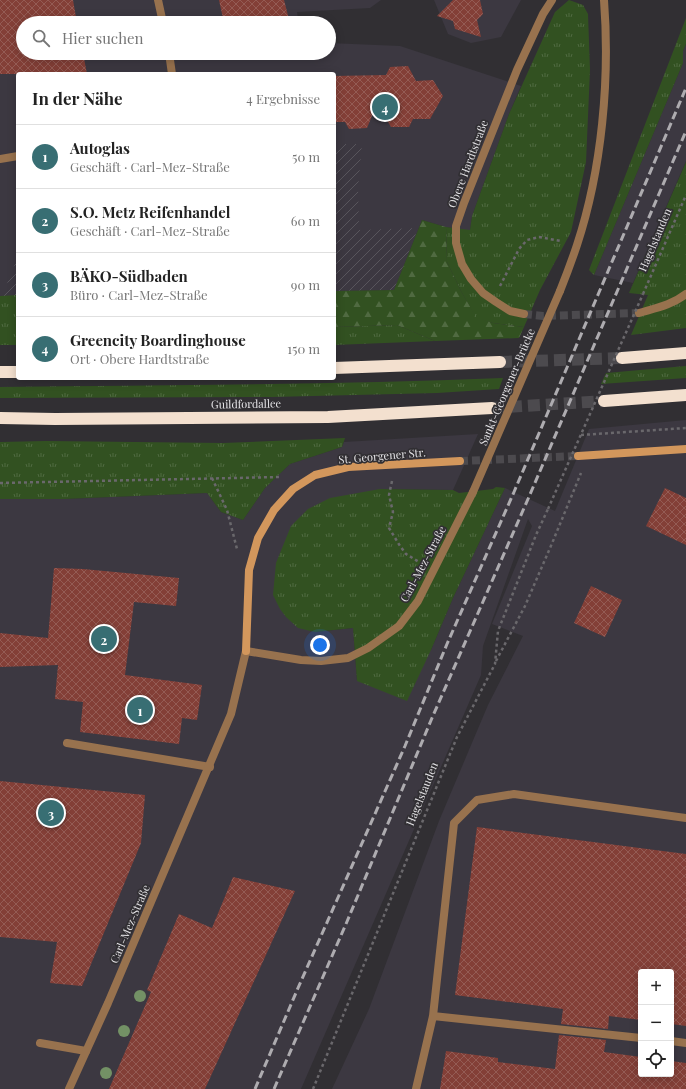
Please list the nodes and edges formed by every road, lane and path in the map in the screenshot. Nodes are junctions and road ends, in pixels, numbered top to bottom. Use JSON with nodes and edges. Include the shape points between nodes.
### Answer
{"nodes":[{"id":1,"x":158,"y":0,"type":"edge"},
{"id":2,"x":552,"y":0,"type":"edge"},
{"id":3,"x":604,"y":0,"type":"edge"},
{"id":4,"x":161,"y":16,"type":"edge"},
{"id":5,"x":170,"y":60,"type":"edge"},
{"id":6,"x":172,"y":72,"type":"edge"},
{"id":7,"x":16,"y":156,"type":"edge"},
{"id":8,"x":0,"y":159,"type":"edge"},
{"id":9,"x":686,"y":195,"type":"edge"},
{"id":10,"x":551,"y":239,"type":"dead end"},
{"id":11,"x":499,"y":289,"type":"dead end"},
{"id":12,"x":686,"y":294,"type":"edge"},
{"id":13,"x":639,"y":313,"type":"tunnel mouth"},
{"id":14,"x":524,"y":314,"type":"tunnel mouth"},
{"id":15,"x":686,"y":354,"type":"edge"},
{"id":16,"x":622,"y":358,"type":"tunnel mouth"},
{"id":17,"x":500,"y":362,"type":"tunnel mouth"},
{"id":18,"x":336,"y":368,"type":"edge"},
{"id":19,"x":0,"y":372,"type":"edge"},
{"id":20,"x":16,"y":372,"type":"edge"},
{"id":21,"x":686,"y":395,"type":"edge"},
{"id":22,"x":604,"y":401,"type":"tunnel mouth"},
{"id":23,"x":492,"y":408,"type":"tunnel mouth"},
{"id":24,"x":0,"y":418,"type":"edge"},
{"id":25,"x":686,"y":428,"type":"edge"},
{"id":26,"x":581,"y":435,"type":"junction"},
{"id":27,"x":686,"y":449,"type":"edge"},
{"id":28,"x":588,"y":455,"type":"junction"},
{"id":29,"x":578,"y":456,"type":"tunnel mouth"},
{"id":30,"x":460,"y":461,"type":"tunnel mouth"},
{"id":31,"x":285,"y":477,"type":"dead end"},
{"id":32,"x":212,"y":478,"type":"junction"},
{"id":33,"x":0,"y":483,"type":"edge"},
{"id":34,"x":473,"y":492,"type":"joint"},
{"id":35,"x":389,"y":495,"type":"dead end"},
{"id":36,"x":249,"y":570,"type":"junction"},
{"id":37,"x":434,"y":571,"type":"junction"},
{"id":38,"x":246,"y":651,"type":"junction"},
{"id":39,"x":495,"y":664,"type":"junction"},
{"id":40,"x":67,"y":743,"type":"dead end"},
{"id":41,"x":210,"y":766,"type":"junction"},
{"id":42,"x":686,"y":818,"type":"edge"},
{"id":43,"x":433,"y":1016,"type":"junction"},
{"id":44,"x":638,"y":1038,"type":"edge"},
{"id":45,"x":674,"y":1041,"type":"edge"},
{"id":46,"x":40,"y":1043,"type":"dead end"},
{"id":47,"x":686,"y":1043,"type":"edge"},
{"id":48,"x":86,"y":1051,"type":"junction"},
{"id":49,"x":69,"y":1089,"type":"edge"},
{"id":50,"x":312,"y":1089,"type":"edge"},
{"id":51,"x":416,"y":1089,"type":"edge"}],
"edges":[{"from":1,"to":4,"type":"street"},
{"from":2,"to":14,"type":"street","name":"Obere Hardtstraße","via":[[517,70],[456,226],[456,243],[462,264],[471,280],[483,293],[510,311]]},
{"from":3,"to":34,"type":"street","name":"Sankt-Georgener-Brücke","bridge":true,"via":[[605,80],[600,145],[592,189],[577,245],[560,291]]},
{"from":5,"to":6,"type":"street"},
{"from":7,"to":8,"type":"street"},
{"from":9,"to":26,"type":"path","name":"Hagelstauden","bridge":true},
{"from":10,"to":11,"type":"path","via":[[539,236],[527,240],[519,249]]},
{"from":12,"to":13,"type":"street","via":[[667,305]]},
{"from":15,"to":16,"type":"highway"},
{"from":17,"to":18,"type":"highway"},
{"from":19,"to":20,"type":"highway"},
{"from":21,"to":22,"type":"highway"},
{"from":23,"to":24,"type":"highway","name":"Guildfordallee","via":[[328,417]]},
{"from":25,"to":26,"type":"path"},
{"from":26,"to":39,"type":"path","name":"Hagelstauden","bridge":true,"via":[[536,535],[498,630]]},
{"from":27,"to":28,"type":"street"},
{"from":28,"to":29,"type":"street"},
{"from":28,"to":39,"type":"path","via":[[525,606]]},
{"from":30,"to":36,"type":"street","name":"St. Georgener Str.","via":[[348,467],[315,475],[293,489],[274,510],[258,538]]},
{"from":31,"to":32,"type":"path"},
{"from":32,"to":33,"type":"path"},
{"from":32,"to":36,"type":"path","via":[[228,510],[237,549]]},
{"from":34,"to":37,"type":"street","name":"Carl-Mez-Straße"},
{"from":35,"to":37,"type":"path","via":[[393,512],[389,528],[406,554]]},
{"from":36,"to":38,"type":"street","name":"St. Georgener Str."},
{"from":37,"to":38,"type":"street","name":"Carl-Mez-Straße","via":[[418,602],[399,626],[368,648],[348,658],[301,660]]},
{"from":38,"to":41,"type":"street","name":"Carl-Mez-Straße","via":[[231,714]]},
{"from":39,"to":50,"type":"path","name":"Hagelstauden","via":[[457,737]]},
{"from":40,"to":41,"type":"street"},
{"from":41,"to":48,"type":"street","name":"Carl-Mez-Straße"},
{"from":42,"to":43,"type":"street","via":[[514,794],[477,800],[454,823]]},
{"from":43,"to":44,"type":"street"},
{"from":43,"to":51,"type":"street"},
{"from":45,"to":47,"type":"street"},
{"from":46,"to":48,"type":"street"},
{"from":48,"to":49,"type":"street","name":"Carl-Mez-Straße"}]}
